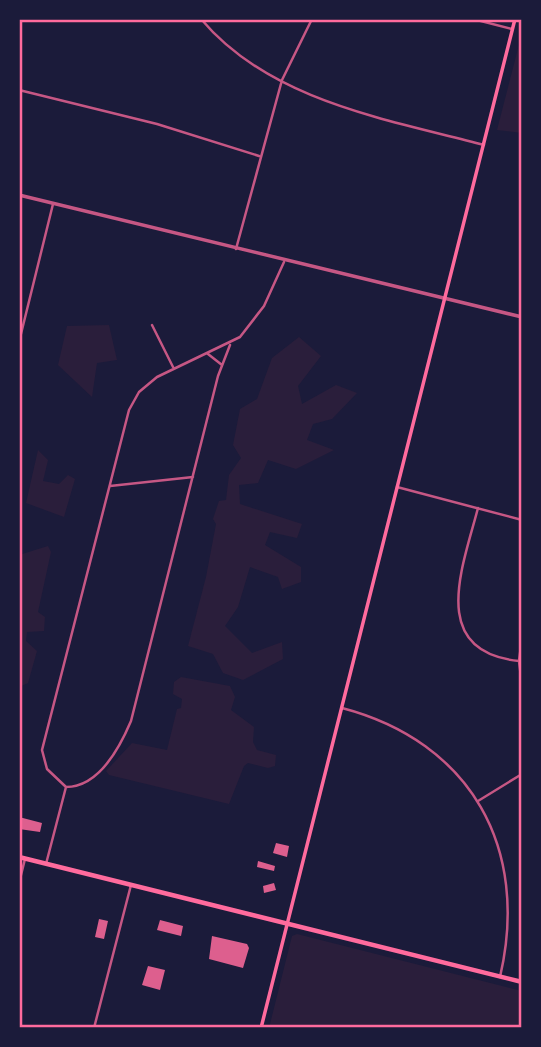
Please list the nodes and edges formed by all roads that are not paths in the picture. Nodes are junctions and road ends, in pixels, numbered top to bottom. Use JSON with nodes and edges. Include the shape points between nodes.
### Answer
{"nodes":[{"id":1,"x":201,"y":19,"type":"edge"},
{"id":2,"x":312,"y":19,"type":"edge"},
{"id":3,"x":473,"y":19,"type":"edge"},
{"id":4,"x":514,"y":19,"type":"edge"},
{"id":5,"x":512,"y":29,"type":"junction"},
{"id":6,"x":282,"y":80,"type":"junction"},
{"id":7,"x":19,"y":90,"type":"edge"},
{"id":8,"x":484,"y":145,"type":"junction"},
{"id":9,"x":259,"y":156,"type":"junction"},
{"id":10,"x":19,"y":195,"type":"edge"},
{"id":11,"x":53,"y":204,"type":"junction"},
{"id":12,"x":236,"y":249,"type":"junction"},
{"id":13,"x":284,"y":262,"type":"junction"},
{"id":14,"x":444,"y":300,"type":"junction"},
{"id":15,"x":19,"y":314,"type":"edge"},
{"id":16,"x":26,"y":316,"type":"junction"},
{"id":17,"x":522,"y":317,"type":"edge"},
{"id":18,"x":152,"y":325,"type":"dead end"},
{"id":19,"x":19,"y":342,"type":"edge"},
{"id":20,"x":231,"y":343,"type":"junction"},
{"id":21,"x":207,"y":353,"type":"junction"},
{"id":22,"x":222,"y":365,"type":"junction"},
{"id":23,"x":173,"y":367,"type":"junction"},
{"id":24,"x":193,"y":477,"type":"junction"},
{"id":25,"x":109,"y":486,"type":"junction"},
{"id":26,"x":397,"y":487,"type":"junction"},
{"id":27,"x":478,"y":508,"type":"junction"},
{"id":28,"x":522,"y":520,"type":"edge"},
{"id":29,"x":522,"y":638,"type":"edge"},
{"id":30,"x":519,"y":660,"type":"junction"},
{"id":31,"x":522,"y":685,"type":"edge"},
{"id":32,"x":342,"y":708,"type":"junction"},
{"id":33,"x":522,"y":774,"type":"edge"},
{"id":34,"x":66,"y":786,"type":"junction"},
{"id":35,"x":478,"y":801,"type":"junction"},
{"id":36,"x":22,"y":858,"type":"edge"},
{"id":37,"x":46,"y":864,"type":"junction"},
{"id":38,"x":19,"y":883,"type":"edge"},
{"id":39,"x":131,"y":885,"type":"junction"},
{"id":40,"x":287,"y":923,"type":"junction"},
{"id":41,"x":500,"y":977,"type":"junction"},
{"id":42,"x":522,"y":982,"type":"edge"},
{"id":43,"x":94,"y":1028,"type":"edge"},
{"id":44,"x":261,"y":1028,"type":"edge"}],
"edges":[{"from":1,"to":6,"type":"street","via":[[233,49]]},
{"from":2,"to":6,"type":"street"},
{"from":3,"to":5,"type":"street"},
{"from":4,"to":5,"type":"main road"},
{"from":5,"to":8,"type":"main road"},
{"from":6,"to":8,"type":"street","via":[[340,107]]},
{"from":6,"to":9,"type":"street"},
{"from":7,"to":9,"type":"street","via":[[157,124]]},
{"from":8,"to":14,"type":"main road"},
{"from":9,"to":12,"type":"street"},
{"from":10,"to":11,"type":"street"},
{"from":11,"to":12,"type":"street"},
{"from":11,"to":16,"type":"street"},
{"from":12,"to":13,"type":"street"},
{"from":13,"to":14,"type":"street"},
{"from":13,"to":20,"type":"street","via":[[264,306]]},
{"from":14,"to":17,"type":"street"},
{"from":14,"to":26,"type":"main road"},
{"from":15,"to":16,"type":"street"},
{"from":16,"to":19,"type":"street"},
{"from":18,"to":23,"type":"street"},
{"from":20,"to":21,"type":"street"},
{"from":20,"to":22,"type":"street"},
{"from":21,"to":22,"type":"street"},
{"from":21,"to":23,"type":"street"},
{"from":22,"to":24,"type":"street"},
{"from":23,"to":25,"type":"street","via":[[134,400]]},
{"from":24,"to":25,"type":"street"},
{"from":24,"to":34,"type":"street","via":[[131,721],[105,765],[87,780]]},
{"from":25,"to":34,"type":"street","via":[[42,750],[47,769]]},
{"from":26,"to":27,"type":"street"},
{"from":26,"to":32,"type":"main road"},
{"from":27,"to":28,"type":"street"},
{"from":27,"to":30,"type":"street","via":[[458,586],[457,614],[482,649]]},
{"from":29,"to":30,"type":"street"},
{"from":30,"to":31,"type":"street"},
{"from":32,"to":35,"type":"street","via":[[386,722],[419,741],[452,768]]},
{"from":32,"to":40,"type":"main road"},
{"from":33,"to":35,"type":"street"},
{"from":34,"to":37,"type":"street"},
{"from":35,"to":41,"type":"street","via":[[500,848],[509,891]]},
{"from":36,"to":37,"type":"main road"},
{"from":36,"to":38,"type":"street"},
{"from":37,"to":39,"type":"main road"},
{"from":39,"to":40,"type":"main road"},
{"from":39,"to":43,"type":"street"},
{"from":40,"to":41,"type":"main road"},
{"from":40,"to":44,"type":"main road"},
{"from":41,"to":42,"type":"main road"}]}
